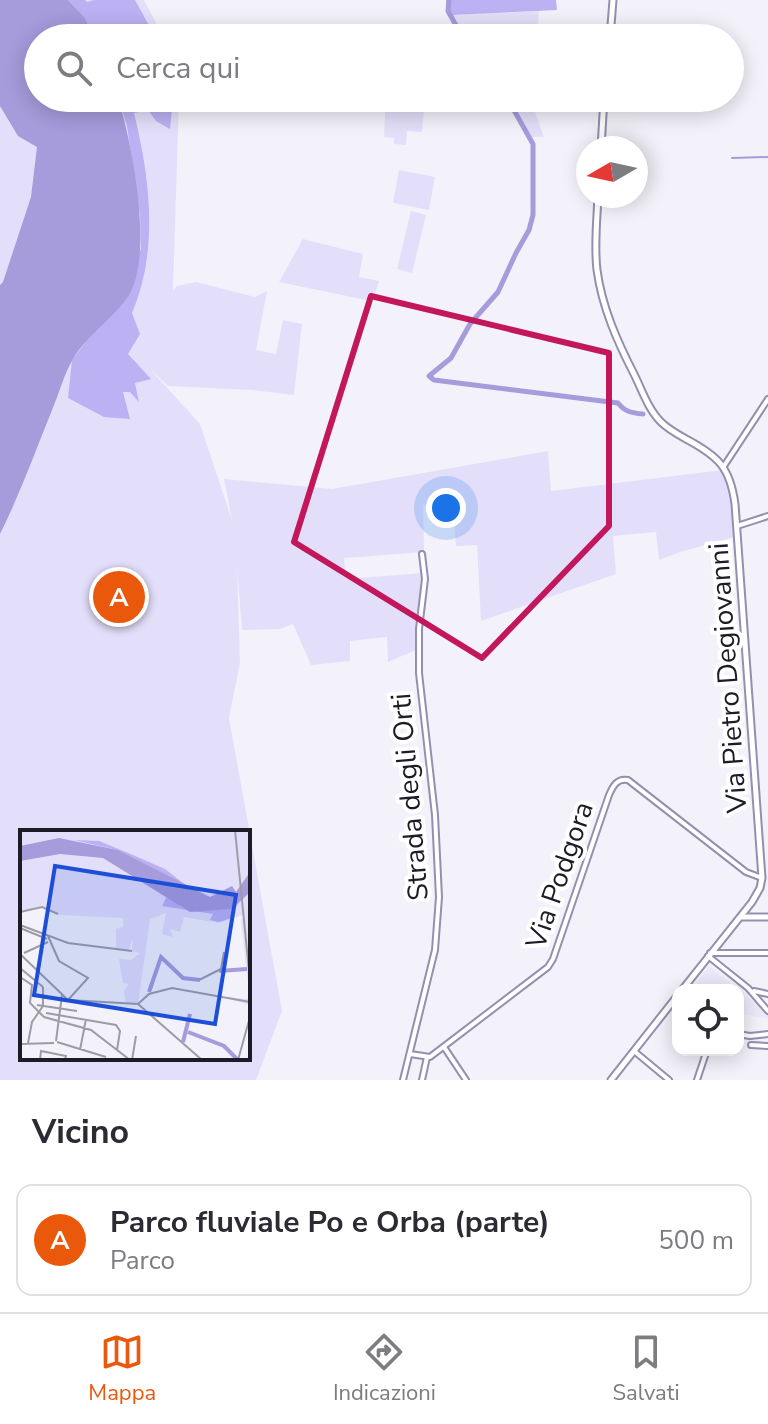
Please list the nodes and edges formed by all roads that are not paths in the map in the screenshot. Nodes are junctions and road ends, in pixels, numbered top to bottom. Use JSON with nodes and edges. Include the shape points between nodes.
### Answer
{"nodes":[{"id":1,"x":613,"y":0,"type":"edge"},
{"id":2,"x":611,"y":24,"type":"edge"},
{"id":3,"x":603,"y":112,"type":"edge"},
{"id":4,"x":602,"y":136,"type":"edge"},
{"id":5,"x":598,"y":208,"type":"edge"},
{"id":6,"x":768,"y":399,"type":"edge"},
{"id":7,"x":724,"y":466,"type":"junction"},
{"id":8,"x":768,"y":516,"type":"edge"},
{"id":9,"x":737,"y":526,"type":"junction"},
{"id":10,"x":422,"y":554,"type":"dead end"},
{"id":11,"x":762,"y":878,"type":"junction"},
{"id":12,"x":760,"y":888,"type":"junction"},
{"id":13,"x":768,"y":888,"type":"edge"},
{"id":14,"x":740,"y":917,"type":"junction"},
{"id":15,"x":768,"y":917,"type":"edge"},
{"id":16,"x":768,"y":953,"type":"edge"},
{"id":17,"x":709,"y":955,"type":"junction"},
{"id":18,"x":686,"y":984,"type":"edge"},
{"id":19,"x":748,"y":988,"type":"junction"},
{"id":20,"x":768,"y":994,"type":"edge"},
{"id":21,"x":672,"y":1007,"type":"edge"},
{"id":22,"x":768,"y":1011,"type":"edge"},
{"id":23,"x":768,"y":1034,"type":"edge"},
{"id":24,"x":744,"y":1035,"type":"edge"},
{"id":25,"x":751,"y":1045,"type":"dead end"},
{"id":26,"x":768,"y":1046,"type":"edge"},
{"id":27,"x":444,"y":1047,"type":"junction"},
{"id":28,"x":634,"y":1051,"type":"junction"},
{"id":29,"x":410,"y":1054,"type":"junction"},
{"id":30,"x":705,"y":1056,"type":"edge"},
{"id":31,"x":427,"y":1057,"type":"junction"},
{"id":32,"x":403,"y":1080,"type":"edge"},
{"id":33,"x":422,"y":1080,"type":"edge"},
{"id":34,"x":466,"y":1080,"type":"edge"},
{"id":35,"x":611,"y":1080,"type":"edge"},
{"id":36,"x":669,"y":1080,"type":"edge"},
{"id":37,"x":697,"y":1080,"type":"edge"}],
"edges":[{"from":1,"to":2,"type":"street"},
{"from":3,"to":4,"type":"street"},
{"from":5,"to":7,"type":"street","via":[[597,270],[621,347],[655,415]]},
{"from":6,"to":7,"type":"street"},
{"from":7,"to":9,"type":"street","name":"Via Pietro Degiovanni"},
{"from":8,"to":9,"type":"street"},
{"from":9,"to":11,"type":"street","name":"Via Pietro Degiovanni"},
{"from":10,"to":29,"type":"street","name":"Strada degli Orti","via":[[419,673],[439,897],[435,950]]},
{"from":11,"to":12,"type":"street","name":"Via Pietro Degiovanni"},
{"from":11,"to":27,"type":"street","name":"Via Podgora","via":[[746,872],[624,780],[616,783],[551,963]]},
{"from":12,"to":13,"type":"street"},
{"from":12,"to":14,"type":"street"},
{"from":14,"to":15,"type":"street"},
{"from":14,"to":17,"type":"street"},
{"from":16,"to":17,"type":"street"},
{"from":17,"to":18,"type":"street"},
{"from":17,"to":19,"type":"street"},
{"from":19,"to":20,"type":"street"},
{"from":19,"to":22,"type":"street"},
{"from":21,"to":28,"type":"street"},
{"from":23,"to":24,"type":"street"},
{"from":25,"to":26,"type":"street"},
{"from":27,"to":31,"type":"street","name":"Via Podgora"},
{"from":27,"to":34,"type":"street"},
{"from":28,"to":35,"type":"street"},
{"from":28,"to":36,"type":"street"},
{"from":29,"to":31,"type":"street"},
{"from":29,"to":32,"type":"street","name":"Strada degli Orti"},
{"from":30,"to":37,"type":"street"},
{"from":31,"to":33,"type":"street"}]}
